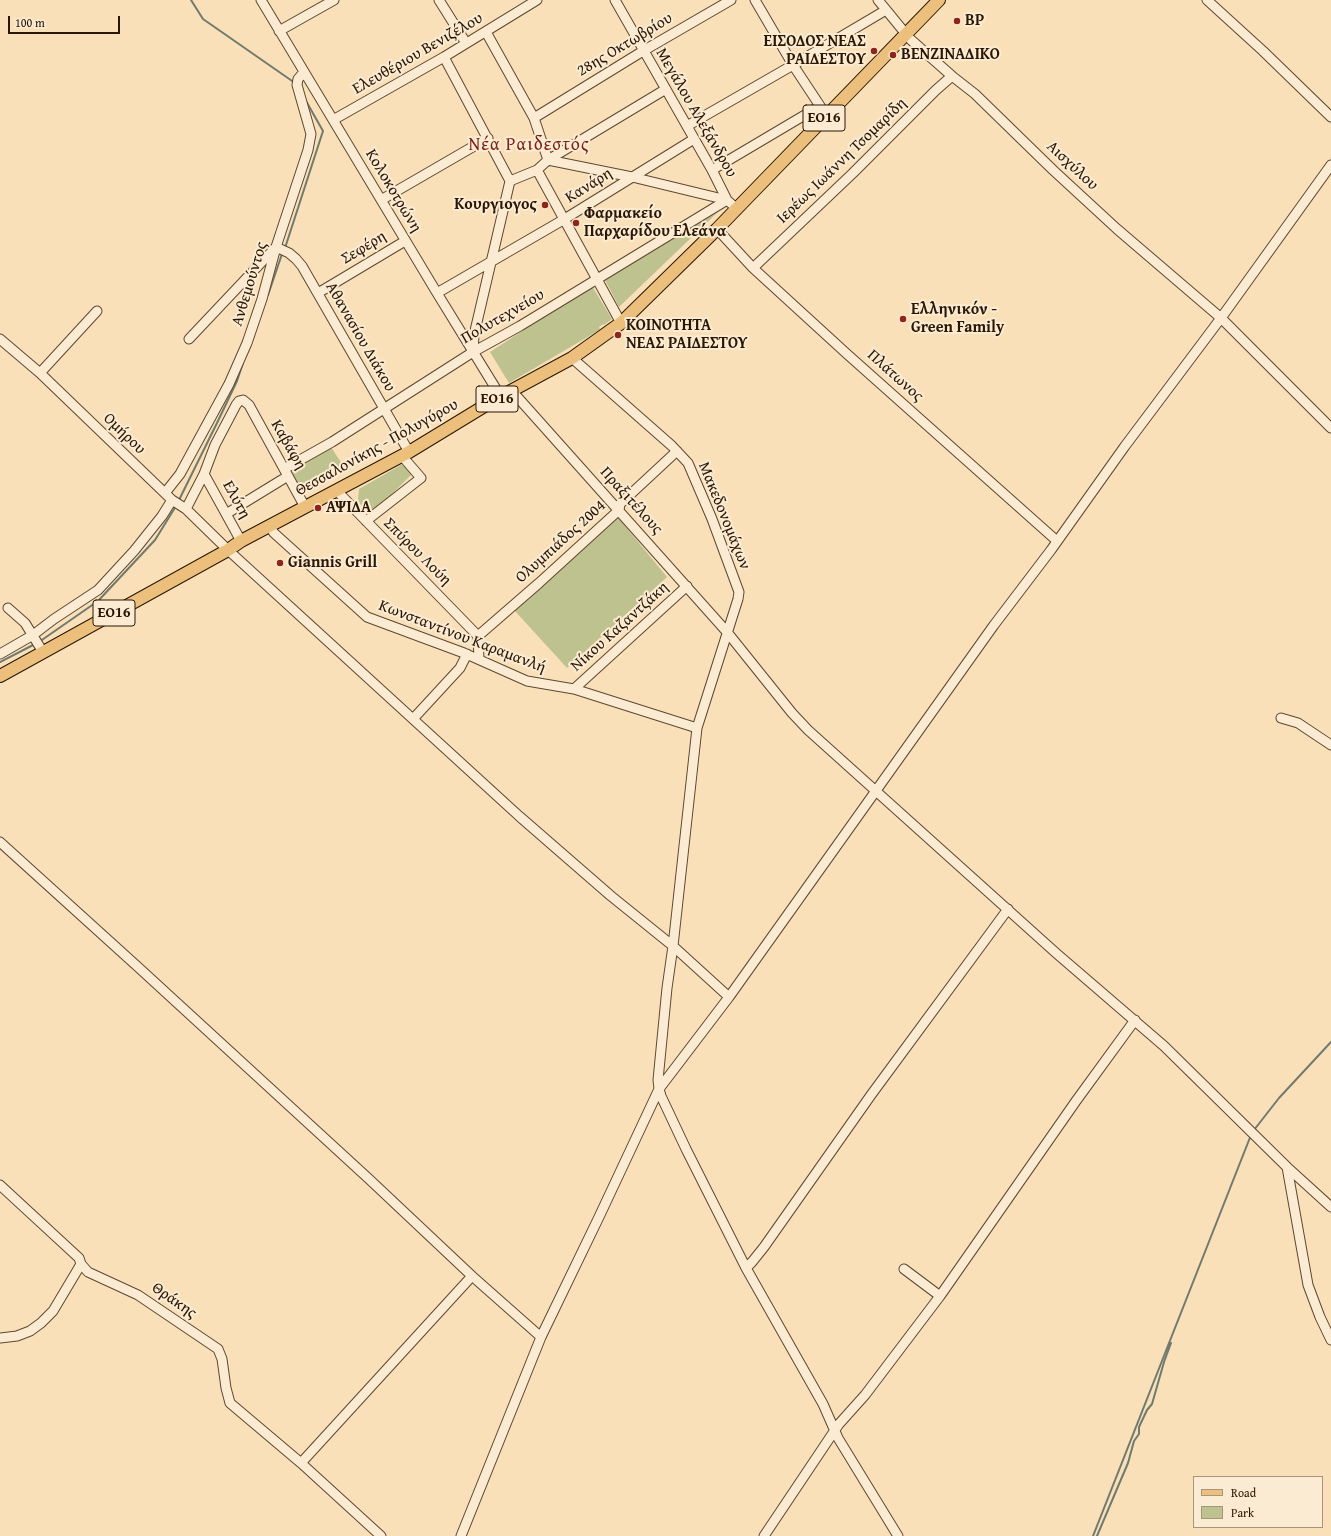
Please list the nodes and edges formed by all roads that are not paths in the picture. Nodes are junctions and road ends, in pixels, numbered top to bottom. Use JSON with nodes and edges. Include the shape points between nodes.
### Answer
{"nodes":[{"id":1,"x":261,"y":0,"type":"edge"},
{"id":2,"x":334,"y":0,"type":"edge"},
{"id":3,"x":440,"y":0,"type":"edge"},
{"id":4,"x":537,"y":0,"type":"edge"},
{"id":5,"x":615,"y":0,"type":"edge"},
{"id":6,"x":731,"y":0,"type":"edge"},
{"id":7,"x":755,"y":0,"type":"edge"},
{"id":8,"x":878,"y":0,"type":"edge"},
{"id":9,"x":939,"y":0,"type":"edge"},
{"id":10,"x":1207,"y":0,"type":"edge"},
{"id":11,"x":886,"y":10,"type":"junction"},
{"id":12,"x":279,"y":31,"type":"junction"},
{"id":13,"x":486,"y":32,"type":"junction"},
{"id":14,"x":905,"y":34,"type":"junction"},
{"id":15,"x":466,"y":43,"type":"junction"},
{"id":16,"x":643,"y":51,"type":"junction"},
{"id":17,"x":444,"y":57,"type":"junction"},
{"id":18,"x":793,"y":65,"type":"junction"},
{"id":19,"x":304,"y":72,"type":"junction"},
{"id":20,"x":952,"y":76,"type":"junction"},
{"id":21,"x":666,"y":89,"type":"junction"},
{"id":22,"x":823,"y":111,"type":"junction"},
{"id":23,"x":1331,"y":117,"type":"edge"},
{"id":24,"x":534,"y":118,"type":"junction"},
{"id":25,"x":333,"y":120,"type":"junction"},
{"id":26,"x":687,"y":126,"type":"junction"},
{"id":27,"x":488,"y":138,"type":"junction"},
{"id":28,"x":694,"y":139,"type":"junction"},
{"id":29,"x":548,"y":160,"type":"junction"},
{"id":30,"x":1331,"y":165,"type":"edge"},
{"id":31,"x":537,"y":170,"type":"junction"},
{"id":32,"x":712,"y":170,"type":"junction"},
{"id":33,"x":632,"y":177,"type":"junction"},
{"id":34,"x":510,"y":182,"type":"junction"},
{"id":35,"x":381,"y":200,"type":"junction"},
{"id":36,"x":727,"y":200,"type":"junction"},
{"id":37,"x":737,"y":208,"type":"junction"},
{"id":38,"x":563,"y":220,"type":"junction"},
{"id":39,"x":717,"y":229,"type":"junction"},
{"id":40,"x":405,"y":241,"type":"junction"},
{"id":41,"x":276,"y":247,"type":"junction"},
{"id":42,"x":491,"y":261,"type":"junction"},
{"id":43,"x":753,"y":268,"type":"junction"},
{"id":44,"x":596,"y":278,"type":"junction"},
{"id":45,"x":318,"y":293,"type":"junction"},
{"id":46,"x":436,"y":293,"type":"junction"},
{"id":47,"x":97,"y":311,"type":"dead end"},
{"id":48,"x":1221,"y":318,"type":"junction"},
{"id":49,"x":621,"y":323,"type":"junction"},
{"id":50,"x":0,"y":339,"type":"edge"},
{"id":51,"x":189,"y":339,"type":"dead end"},
{"id":52,"x":473,"y":352,"type":"junction"},
{"id":53,"x":572,"y":358,"type":"junction"},
{"id":54,"x":40,"y":373,"type":"junction"},
{"id":55,"x":512,"y":391,"type":"junction"},
{"id":56,"x":501,"y":397,"type":"junction"},
{"id":57,"x":383,"y":408,"type":"junction"},
{"id":58,"x":1331,"y":428,"type":"edge"},
{"id":59,"x":677,"y":451,"type":"junction"},
{"id":60,"x":406,"y":454,"type":"junction"},
{"id":61,"x":286,"y":472,"type":"junction"},
{"id":62,"x":204,"y":474,"type":"junction"},
{"id":63,"x":336,"y":490,"type":"junction"},
{"id":64,"x":168,"y":496,"type":"junction"},
{"id":65,"x":305,"y":507,"type":"junction"},
{"id":66,"x":186,"y":509,"type":"junction"},
{"id":67,"x":619,"y":510,"type":"junction"},
{"id":68,"x":226,"y":514,"type":"junction"},
{"id":69,"x":366,"y":521,"type":"junction"},
{"id":70,"x":269,"y":526,"type":"junction"},
{"id":71,"x":241,"y":541,"type":"junction"},
{"id":72,"x":1057,"y":541,"type":"junction"},
{"id":73,"x":228,"y":550,"type":"junction"},
{"id":74,"x":687,"y":586,"type":"junction"},
{"id":75,"x":8,"y":608,"type":"dead end"},
{"id":76,"x":727,"y":632,"type":"junction"},
{"id":77,"x":33,"y":635,"type":"junction"},
{"id":78,"x":478,"y":636,"type":"junction"},
{"id":79,"x":43,"y":652,"type":"junction"},
{"id":80,"x":0,"y":654,"type":"edge"},
{"id":81,"x":467,"y":654,"type":"junction"},
{"id":82,"x":479,"y":659,"type":"junction"},
{"id":83,"x":0,"y":676,"type":"edge"},
{"id":84,"x":574,"y":689,"type":"junction"},
{"id":85,"x":1281,"y":718,"type":"dead end"},
{"id":86,"x":413,"y":719,"type":"junction"},
{"id":87,"x":698,"y":728,"type":"junction"},
{"id":88,"x":1331,"y":745,"type":"edge"},
{"id":89,"x":875,"y":792,"type":"junction"},
{"id":90,"x":0,"y":842,"type":"edge"},
{"id":91,"x":1008,"y":910,"type":"junction"},
{"id":92,"x":673,"y":946,"type":"junction"},
{"id":93,"x":728,"y":997,"type":"junction"},
{"id":94,"x":1135,"y":1020,"type":"junction"},
{"id":95,"x":659,"y":1089,"type":"junction"},
{"id":96,"x":1287,"y":1168,"type":"junction"},
{"id":97,"x":0,"y":1185,"type":"edge"},
{"id":98,"x":1331,"y":1207,"type":"edge"},
{"id":99,"x":81,"y":1264,"type":"junction"},
{"id":100,"x":746,"y":1268,"type":"junction"},
{"id":101,"x":904,"y":1269,"type":"dead end"},
{"id":102,"x":472,"y":1276,"type":"junction"},
{"id":103,"x":940,"y":1296,"type":"junction"},
{"id":104,"x":541,"y":1337,"type":"junction"},
{"id":105,"x":0,"y":1338,"type":"edge"},
{"id":106,"x":1331,"y":1340,"type":"edge"},
{"id":107,"x":835,"y":1430,"type":"junction"},
{"id":108,"x":301,"y":1463,"type":"junction"},
{"id":109,"x":381,"y":1536,"type":"edge"},
{"id":110,"x":461,"y":1536,"type":"edge"},
{"id":111,"x":764,"y":1536,"type":"edge"},
{"id":112,"x":898,"y":1536,"type":"edge"}],
"edges":[{"from":1,"to":12,"type":"street","name":"Κολοκοτρώνη"},
{"from":2,"to":12,"type":"street"},
{"from":3,"to":15,"type":"street"},
{"from":4,"to":13,"type":"street","name":"Ελευθέριου Βενιζέλου"},
{"from":5,"to":16,"type":"street","name":"Μεγάλου Αλεξάνδρου"},
{"from":6,"to":16,"type":"street","name":"28ης Οκτωβρίου"},
{"from":7,"to":18,"type":"street"},
{"from":8,"to":11,"type":"street","name":"Αισχύλου"},
{"from":9,"to":14,"type":"main road","name":"Θεσσαλονίκης - Πολυγύρου","number":"ΕΟ16"},
{"from":10,"to":23,"type":"street"},
{"from":11,"to":14,"type":"street","name":"Αισχύλου"},
{"from":11,"to":18,"type":"street"},
{"from":12,"to":19,"type":"street","name":"Κολοκοτρώνη"},
{"from":13,"to":15,"type":"street","name":"Ελευθέριου Βενιζέλου"},
{"from":13,"to":24,"type":"street"},
{"from":14,"to":20,"type":"street","name":"Αισχύλου"},
{"from":14,"to":22,"type":"main road","name":"Θεσσαλονίκης - Πολυγύρου","number":"ΕΟ16"},
{"from":15,"to":17,"type":"street","name":"Ελευθέριου Βενιζέλου"},
{"from":16,"to":21,"type":"street","name":"Μεγάλου Αλεξάνδρου"},
{"from":16,"to":24,"type":"street","name":"28ης Οκτωβρίου"},
{"from":17,"to":25,"type":"street","name":"Ελευθέριου Βενιζέλου"},
{"from":17,"to":27,"type":"street"},
{"from":18,"to":22,"type":"street"},
{"from":18,"to":26,"type":"street"},
{"from":19,"to":25,"type":"street","name":"Κολοκοτρώνη"},
{"from":19,"to":41,"type":"street","name":"Ανθεμούντος","via":[[297,84],[311,134],[301,174]]},
{"from":20,"to":43,"type":"street","name":"Ιερέως Ιωάννη Τσομαρίδη"},
{"from":20,"to":48,"type":"street","name":"Αισχύλου","via":[[975,94],[1117,229]]},
{"from":21,"to":26,"type":"street","name":"Μεγάλου Αλεξάνδρου"},
{"from":21,"to":29,"type":"street"},
{"from":22,"to":32,"type":"street","via":[[800,116]]},
{"from":22,"to":37,"type":"main road","name":"Θεσσαλονίκης - Πολυγύρου","number":"ΕΟ16"},
{"from":24,"to":29,"type":"street"},
{"from":25,"to":35,"type":"street","name":"Κολοκοτρώνη"},
{"from":26,"to":28,"type":"street","name":"Μεγάλου Αλεξάνδρου"},
{"from":27,"to":34,"type":"street"},
{"from":27,"to":35,"type":"street"},
{"from":28,"to":32,"type":"street","name":"Μεγάλου Αλεξάνδρου"},
{"from":28,"to":33,"type":"street","name":"Κανάρη"},
{"from":29,"to":31,"type":"street"},
{"from":29,"to":33,"type":"street"},
{"from":30,"to":48,"type":"street"},
{"from":31,"to":34,"type":"street"},
{"from":31,"to":38,"type":"street"},
{"from":32,"to":36,"type":"street","name":"Μεγάλου Αλεξάνδρου"},
{"from":33,"to":36,"type":"street"},
{"from":33,"to":38,"type":"street","name":"Κανάρη"},
{"from":34,"to":42,"type":"street"},
{"from":35,"to":40,"type":"street","name":"Κολοκοτρώνη"},
{"from":36,"to":37,"type":"street"},
{"from":36,"to":44,"type":"street","name":"Πολυτεχνείου"},
{"from":37,"to":39,"type":"main road","name":"Θεσσαλονίκης - Πολυγύρου","number":"ΕΟ16"},
{"from":38,"to":42,"type":"street","name":"Κανάρη"},
{"from":38,"to":44,"type":"street"},
{"from":39,"to":43,"type":"street","name":"Πλάτωνος"},
{"from":39,"to":49,"type":"main road","name":"Θεσσαλονίκης - Πολυγύρου","number":"ΕΟ16"},
{"from":40,"to":45,"type":"street","name":"Σεφέρη"},
{"from":40,"to":46,"type":"street","name":"Κολοκοτρώνη"},
{"from":41,"to":45,"type":"street","name":"Αθανασίου Διάκου","via":[[296,258]]},
{"from":41,"to":51,"type":"street"},
{"from":41,"to":64,"type":"street","name":"Ανθεμούντος","via":[[262,299],[238,366]]},
{"from":42,"to":46,"type":"street","name":"Κανάρη"},
{"from":42,"to":52,"type":"street","via":[[474,334]]},
{"from":43,"to":72,"type":"street","name":"Πλάτωνος"},
{"from":44,"to":49,"type":"street"},
{"from":44,"to":52,"type":"street","name":"Πολυτεχνείου"},
{"from":45,"to":57,"type":"street","name":"Αθανασίου Διάκου"},
{"from":46,"to":52,"type":"street","name":"Κολοκοτρώνη"},
{"from":47,"to":54,"type":"street"},
{"from":48,"to":58,"type":"street","name":"Αισχύλου"},
{"from":48,"to":72,"type":"street"},
{"from":49,"to":53,"type":"main road","name":"Θεσσαλονίκης - Πολυγύρου","number":"ΕΟ16"},
{"from":50,"to":54,"type":"street","name":"Ομήρου"},
{"from":52,"to":56,"type":"street","name":"Κολοκοτρώνη"},
{"from":52,"to":57,"type":"street","name":"Πολυτεχνείου"},
{"from":53,"to":55,"type":"main road","name":"Θεσσαλονίκης - Πολυγύρου","number":"ΕΟ16"},
{"from":53,"to":59,"type":"street","name":"Μακεδονομάχων"},
{"from":54,"to":64,"type":"street","name":"Ομήρου"},
{"from":55,"to":56,"type":"main road","name":"Θεσσαλονίκης - Πολυγύρου","number":"ΕΟ16"},
{"from":55,"to":67,"type":"street","name":"Πραξιτέλους"},
{"from":56,"to":60,"type":"main road","name":"Θεσσαλονίκης - Πολυγύρου","number":"ΕΟ16"},
{"from":57,"to":60,"type":"street","name":"Αθανασίου Διάκου"},
{"from":57,"to":61,"type":"street","name":"Πολυτεχνείου"},
{"from":59,"to":67,"type":"street","name":"Ολυμπιάδος 2004","via":[[620,504]]},
{"from":59,"to":76,"type":"street","name":"Μακεδονομάχων","via":[[688,462],[739,592]]},
{"from":60,"to":63,"type":"main road","name":"Θεσσαλονίκης - Πολυγύρου","number":"ΕΟ16"},
{"from":60,"to":69,"type":"street","name":"Αθανασίου Διάκου","via":[[421,478]]},
{"from":61,"to":62,"type":"street","name":"Καβάφη","via":[[249,405],[243,400],[236,405]]},
{"from":61,"to":65,"type":"street","name":"Καβάφη"},
{"from":61,"to":68,"type":"street","name":"Πολυτεχνείου"},
{"from":62,"to":66,"type":"street"},
{"from":62,"to":68,"type":"street","name":"Ελύτη"},
{"from":63,"to":65,"type":"main road","name":"Θεσσαλονίκης - Πολυγύρου","number":"ΕΟ16"},
{"from":63,"to":69,"type":"street","name":"Σπύρου Λούη"},
{"from":64,"to":66,"type":"street","name":"Ομήρου"},
{"from":64,"to":77,"type":"street","name":"Ανθεμούντος","via":[[162,516],[98,590]]},
{"from":65,"to":70,"type":"main road","name":"Θεσσαλονίκης - Πολυγύρου","number":"ΕΟ16"},
{"from":66,"to":73,"type":"street","name":"Ομήρου"},
{"from":67,"to":74,"type":"street","name":"Πραξιτέλους"},
{"from":67,"to":78,"type":"street","name":"Ολυμπιάδος 2004"},
{"from":68,"to":71,"type":"street","name":"Ελύτη"},
{"from":69,"to":78,"type":"street","name":"Σπύρου Λούη"},
{"from":70,"to":71,"type":"main road","name":"Θεσσαλονίκης - Πολυγύρου","number":"ΕΟ16"},
{"from":70,"to":81,"type":"street","name":"Κωνσταντίνου Καραμανλή","via":[[367,617]]},
{"from":71,"to":73,"type":"main road","name":"Θεσσαλονίκης - Πολυγύρου","number":"ΕΟ16"},
{"from":72,"to":89,"type":"street"},
{"from":73,"to":79,"type":"main road","name":"Θεσσαλονίκης - Πολυγύρου","number":"ΕΟ16"},
{"from":73,"to":86,"type":"street","name":"Ομήρου"},
{"from":74,"to":76,"type":"street","name":"Πραξιτέλους"},
{"from":74,"to":84,"type":"street","name":"Νίκου Καζαντζάκη"},
{"from":75,"to":77,"type":"street","via":[[25,623]]},
{"from":76,"to":87,"type":"street","name":"Μακεδονομάχων"},
{"from":76,"to":89,"type":"street","name":"Πραξιτέλους","via":[[792,713]]},
{"from":77,"to":79,"type":"street"},
{"from":77,"to":80,"type":"street","name":"Ανθεμούντος"},
{"from":78,"to":82,"type":"street"},
{"from":79,"to":83,"type":"main road","name":"Θεσσαλονίκης - Πολυγύρου","number":"ΕΟ16"},
{"from":81,"to":82,"type":"street","name":"Κωνσταντίνου Καραμανλή"},
{"from":81,"to":86,"type":"street","via":[[460,668]]},
{"from":82,"to":84,"type":"street","name":"Κωνσταντίνου Καραμανλή","via":[[527,681]]},
{"from":84,"to":87,"type":"street","name":"Κωνσταντίνου Καραμανλή"},
{"from":85,"to":88,"type":"street","via":[[1298,723]]},
{"from":86,"to":92,"type":"street","name":"Ομήρου","via":[[611,896]]},
{"from":87,"to":92,"type":"street","name":"Μακεδονομάχων"},
{"from":89,"to":91,"type":"street","name":"Πραξιτέλους"},
{"from":89,"to":93,"type":"street"},
{"from":90,"to":102,"type":"street","via":[[381,1189]]},
{"from":91,"to":94,"type":"street","name":"Πραξιτέλους"},
{"from":91,"to":100,"type":"street","via":[[871,1095],[764,1247]]},
{"from":92,"to":93,"type":"street","name":"Ομήρου"},
{"from":92,"to":95,"type":"street","name":"Μακεδονομάχων"},
{"from":93,"to":95,"type":"street"},
{"from":94,"to":96,"type":"street","name":"Πραξιτέλους"},
{"from":94,"to":103,"type":"street"},
{"from":95,"to":100,"type":"street"},
{"from":95,"to":104,"type":"street"},
{"from":96,"to":98,"type":"street","name":"Πραξιτέλους"},
{"from":96,"to":106,"type":"street","via":[[1306,1279]]},
{"from":97,"to":99,"type":"street","name":"Θράκης","via":[[78,1258]]},
{"from":99,"to":105,"type":"street","via":[[53,1311],[41,1323],[17,1336]]},
{"from":99,"to":108,"type":"street","name":"Θράκης","via":[[92,1274],[138,1295],[218,1349],[230,1403]]},
{"from":100,"to":107,"type":"street","via":[[823,1404]]},
{"from":101,"to":103,"type":"street"},
{"from":102,"to":104,"type":"street"},
{"from":102,"to":108,"type":"street"},
{"from":103,"to":107,"type":"street","via":[[865,1395]]},
{"from":104,"to":110,"type":"street"},
{"from":107,"to":111,"type":"street"},
{"from":107,"to":112,"type":"street"},
{"from":108,"to":109,"type":"street","name":"Θράκης"}]}
